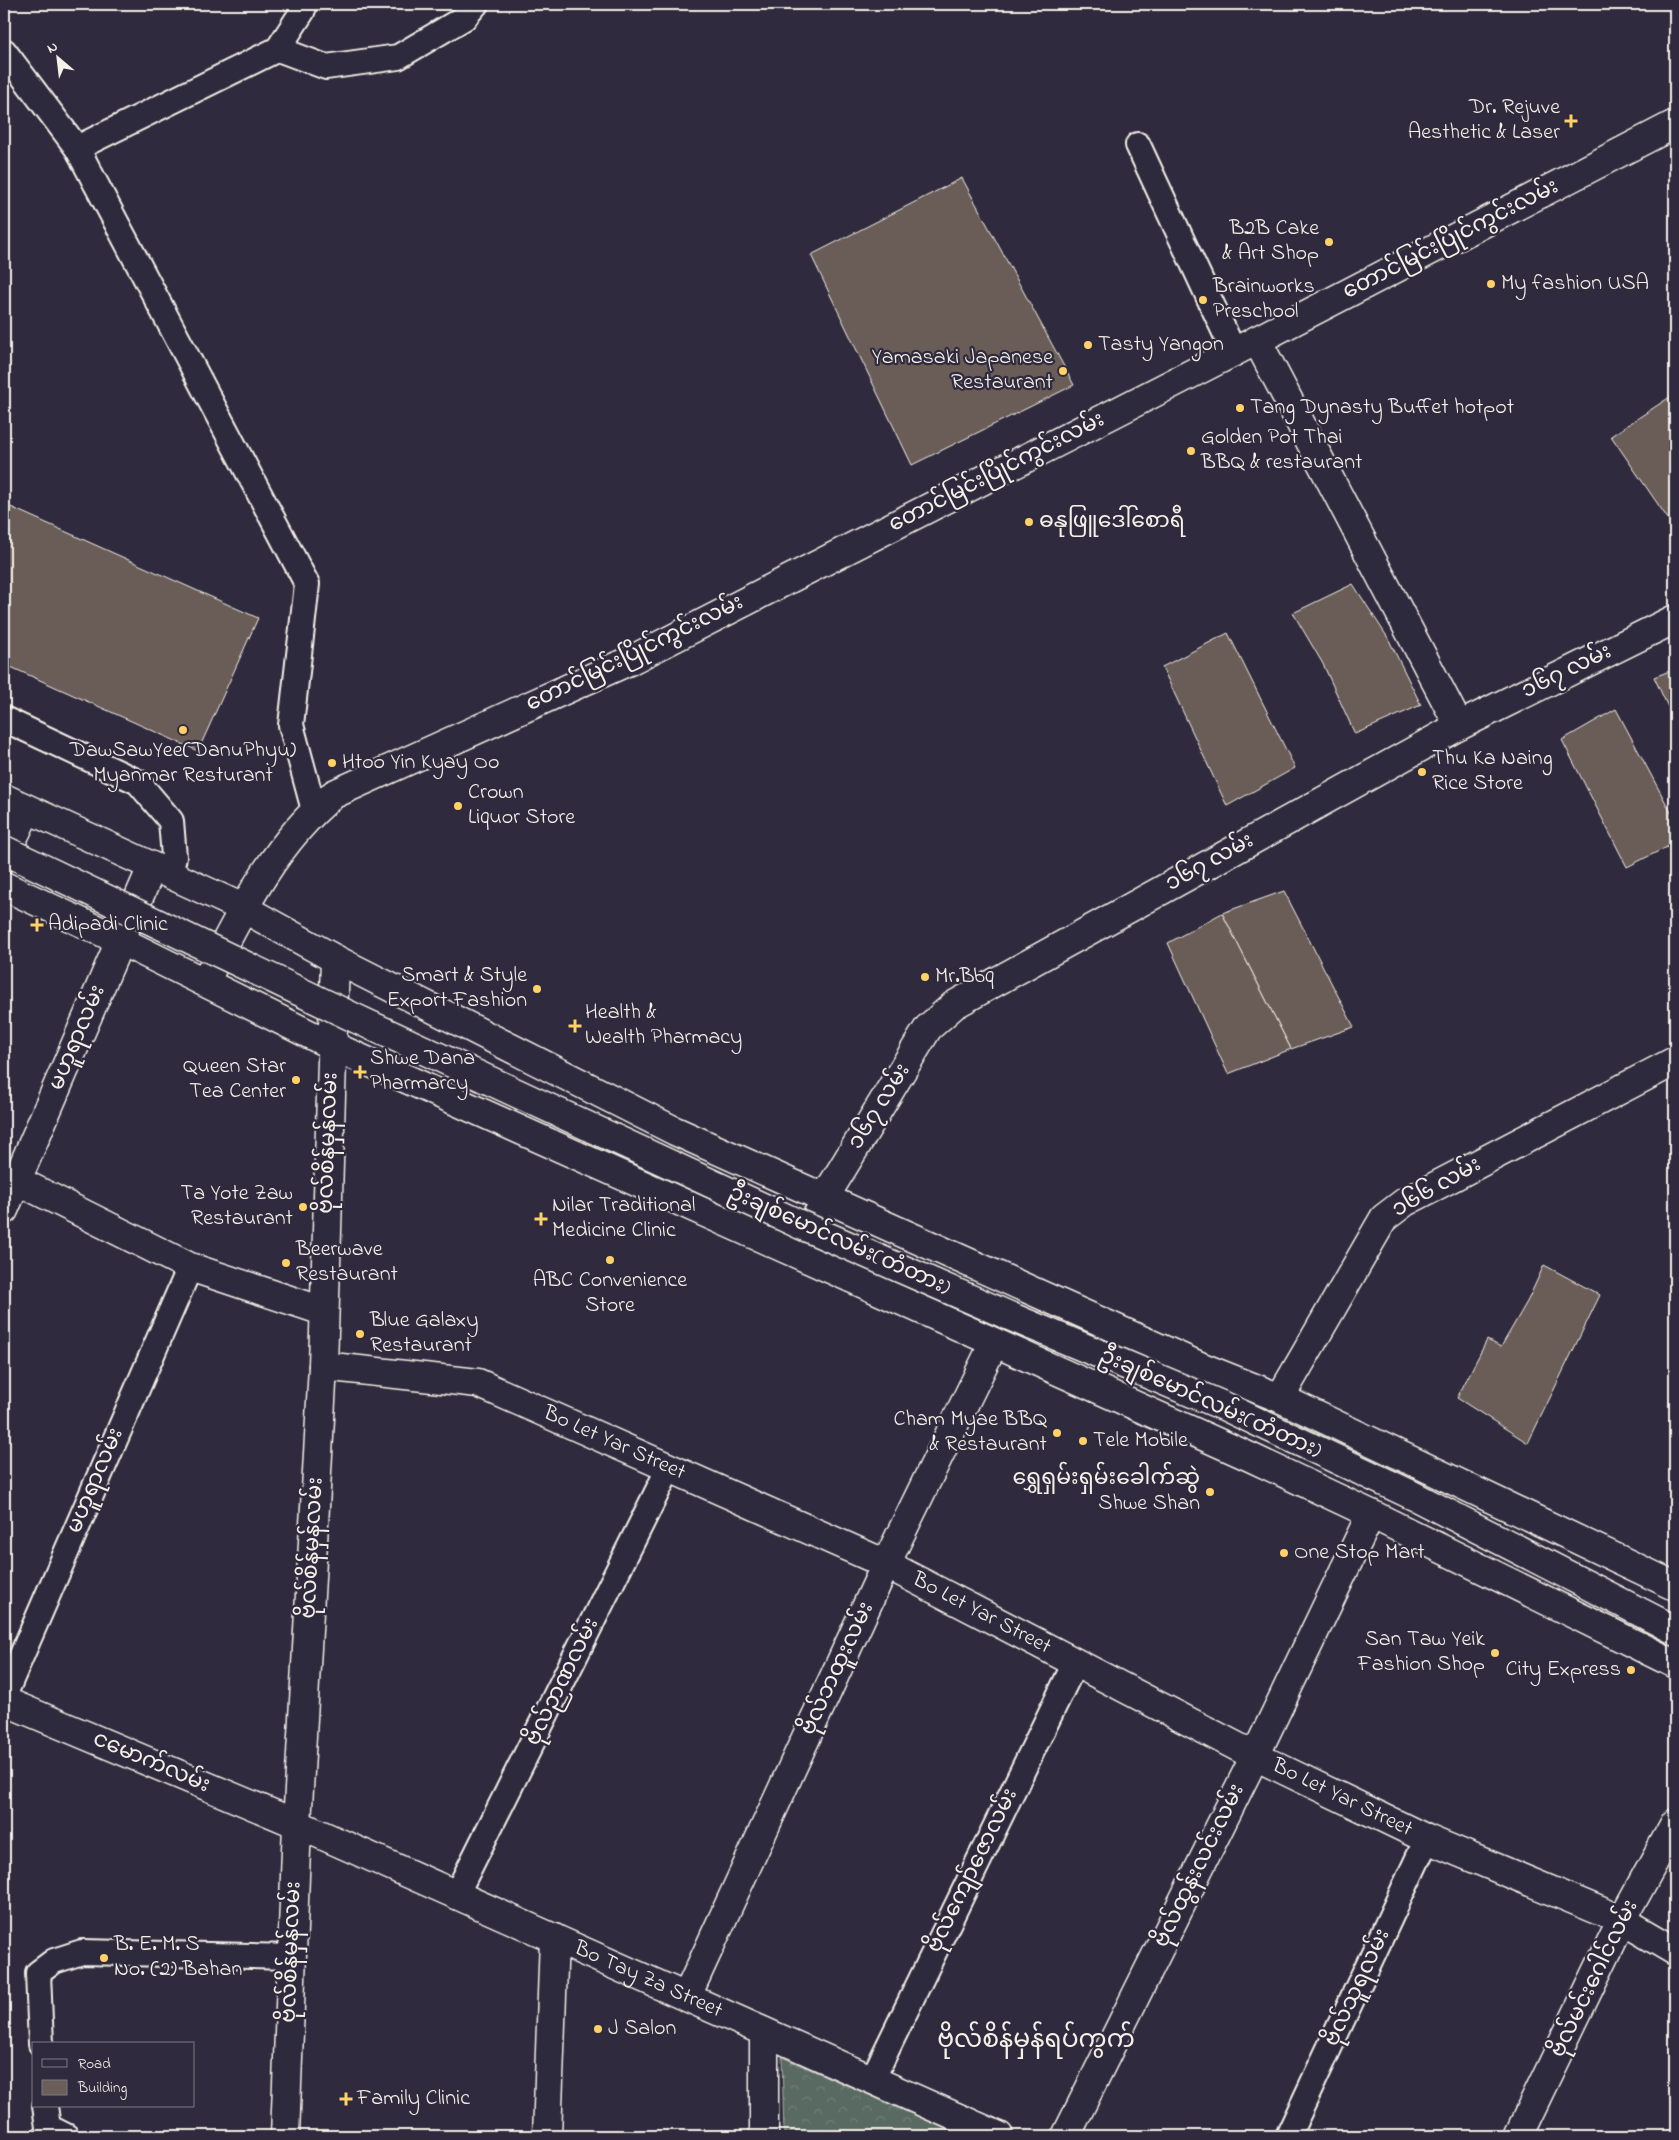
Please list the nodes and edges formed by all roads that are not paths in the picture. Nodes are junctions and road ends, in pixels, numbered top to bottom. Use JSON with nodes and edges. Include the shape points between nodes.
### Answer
{"nodes":[{"id":1,"x":305,"y":4,"type":"edge"},
{"id":2,"x":476,"y":4,"type":"edge"},
{"id":3,"x":278,"y":48,"type":"junction"},
{"id":4,"x":4,"y":51,"type":"edge"},
{"id":5,"x":1675,"y":124,"type":"edge"},
{"id":6,"x":1138,"y":145,"type":"dead end"},
{"id":7,"x":77,"y":148,"type":"junction"},
{"id":8,"x":1245,"y":346,"type":"junction"},
{"id":9,"x":1675,"y":619,"type":"edge"},
{"id":10,"x":4,"y":719,"type":"edge"},
{"id":11,"x":1460,"y":726,"type":"junction"},
{"id":12,"x":15,"y":803,"type":"edge"},
{"id":13,"x":314,"y":810,"type":"junction"},
{"id":14,"x":4,"y":850,"type":"edge"},
{"id":15,"x":4,"y":858,"type":"edge"},
{"id":16,"x":161,"y":871,"type":"junction"},
{"id":17,"x":4,"y":886,"type":"edge"},
{"id":18,"x":243,"y":908,"type":"junction"},
{"id":19,"x":120,"y":940,"type":"junction"},
{"id":20,"x":335,"y":959,"type":"junction"},
{"id":21,"x":205,"y":982,"type":"junction"},
{"id":22,"x":333,"y":1046,"type":"junction"},
{"id":23,"x":1675,"y":1061,"type":"edge"},
{"id":24,"x":675,"y":1131,"type":"junction"},
{"id":25,"x":10,"y":1178,"type":"edge"},
{"id":26,"x":647,"y":1187,"type":"junction"},
{"id":27,"x":824,"y":1196,"type":"junction"},
{"id":28,"x":4,"y":1210,"type":"edge"},
{"id":29,"x":795,"y":1253,"type":"junction"},
{"id":30,"x":190,"y":1267,"type":"junction"},
{"id":31,"x":324,"y":1311,"type":"junction"},
{"id":32,"x":994,"y":1343,"type":"junction"},
{"id":33,"x":322,"y":1366,"type":"junction"},
{"id":34,"x":1202,"y":1367,"type":"junction"},
{"id":35,"x":1280,"y":1398,"type":"junction"},
{"id":36,"x":1176,"y":1424,"type":"junction"},
{"id":37,"x":669,"y":1468,"type":"junction"},
{"id":38,"x":1371,"y":1514,"type":"junction"},
{"id":39,"x":886,"y":1564,"type":"junction"},
{"id":40,"x":1675,"y":1586,"type":"edge"},
{"id":41,"x":1675,"y":1630,"type":"edge"},
{"id":42,"x":1074,"y":1663,"type":"junction"},
{"id":43,"x":1675,"y":1664,"type":"edge"},
{"id":44,"x":4,"y":1696,"type":"edge"},
{"id":45,"x":4,"y":1701,"type":"edge"},
{"id":46,"x":1255,"y":1756,"type":"junction"},
{"id":47,"x":1675,"y":1823,"type":"edge"},
{"id":48,"x":298,"y":1824,"type":"junction"},
{"id":49,"x":1427,"y":1839,"type":"junction"},
{"id":50,"x":456,"y":1895,"type":"junction"},
{"id":51,"x":1622,"y":1920,"type":"junction"},
{"id":52,"x":554,"y":1938,"type":"junction"},
{"id":53,"x":1675,"y":1951,"type":"edge"},
{"id":54,"x":292,"y":1957,"type":"junction"},
{"id":55,"x":687,"y":1996,"type":"junction"},
{"id":56,"x":764,"y":2032,"type":"junction"},
{"id":57,"x":41,"y":2042,"type":"edge"},
{"id":58,"x":872,"y":2080,"type":"junction"},
{"id":59,"x":45,"y":2108,"type":"edge"},
{"id":60,"x":66,"y":2136,"type":"edge"},
{"id":61,"x":285,"y":2136,"type":"edge"},
{"id":62,"x":547,"y":2136,"type":"edge"},
{"id":63,"x":764,"y":2136,"type":"edge"},
{"id":64,"x":999,"y":2136,"type":"edge"},
{"id":65,"x":1066,"y":2136,"type":"edge"},
{"id":66,"x":1288,"y":2136,"type":"edge"},
{"id":67,"x":1518,"y":2136,"type":"edge"}],
"edges":[{"from":1,"to":3,"type":"lane"},
{"from":2,"to":3,"type":"lane","via":[[464,18],[398,57],[326,67]]},
{"from":3,"to":7,"type":"lane"},
{"from":4,"to":7,"type":"lane"},
{"from":5,"to":8,"type":"street","name":"တောင်မြင်းပြိုင်ကွင်းလမ်း"},
{"from":6,"to":8,"type":"lane"},
{"from":7,"to":13,"type":"lane","via":[[307,584],[291,725]]},
{"from":8,"to":11,"type":"street"},
{"from":8,"to":13,"type":"street","name":"တောင်မြင်းပြိုင်ကွင်းလမ်း","via":[[630,660],[334,794]]},
{"from":9,"to":11,"type":"street","name":"၁၆၇ လမ်း"},
{"from":10,"to":16,"type":"lane","via":[[138,782],[171,821],[174,857]]},
{"from":11,"to":27,"type":"street","name":"၁၆၇ လမ်း","via":[[954,1005],[928,1028]]},
{"from":12,"to":15,"type":"street"},
{"from":12,"to":16,"type":"street"},
{"from":13,"to":18,"type":"street","name":"တောင်မြင်းပြိုင်ကွင်းလမ်း","via":[[292,835]]},
{"from":14,"to":41,"type":"street","name":"ဦးချစ်မောင်လမ်း(တံတား)","bridge":true,"via":[[357,1020],[801,1225],[1226,1408],[1414,1496]]},
{"from":16,"to":18,"type":"street"},
{"from":16,"to":19,"type":"street","name":"မဟူရာလမ်း"},
{"from":17,"to":19,"type":"street"},
{"from":18,"to":20,"type":"street"},
{"from":18,"to":21,"type":"street","name":"တောင်မြင်းပြိုင်ကွင်းလမ်း"},
{"from":19,"to":21,"type":"street"},
{"from":19,"to":25,"type":"street","name":"မဟူရာလမ်း"},
{"from":20,"to":22,"type":"street","name":"ဗိုလ်စိန်မှန်လမ်း"},
{"from":20,"to":24,"type":"street"},
{"from":21,"to":22,"type":"street"},
{"from":22,"to":26,"type":"street"},
{"from":22,"to":31,"type":"street","name":"ဗိုလ်စိန်မှန်လမ်း"},
{"from":23,"to":35,"type":"street","name":"၁၆၆ လမ်း","via":[[1405,1202],[1384,1218]]},
{"from":24,"to":26,"type":"street"},
{"from":24,"to":27,"type":"street"},
{"from":25,"to":28,"type":"street","name":"မဟူရာလမ်း"},
{"from":25,"to":30,"type":"street"},
{"from":26,"to":29,"type":"street"},
{"from":27,"to":29,"type":"lane"},
{"from":27,"to":34,"type":"street"},
{"from":29,"to":32,"type":"street"},
{"from":30,"to":31,"type":"street"},
{"from":30,"to":44,"type":"lane","name":"မဟူရာလမ်း"},
{"from":31,"to":33,"type":"street","name":"ဗိုလ်စိန်မှန်လမ်း"},
{"from":32,"to":36,"type":"street"},
{"from":32,"to":39,"type":"street","name":"ဗိုလ်ဘထူးလမ်း"},
{"from":33,"to":37,"type":"street","name":"Bo Let Yar Street","via":[[478,1383]]},
{"from":33,"to":48,"type":"street","name":"ဗိုလ်စိန်မှန်လမ်း"},
{"from":34,"to":35,"type":"street"},
{"from":34,"to":36,"type":"street"},
{"from":35,"to":40,"type":"street"},
{"from":36,"to":38,"type":"street"},
{"from":37,"to":39,"type":"street","name":"Bo Let Yar Street"},
{"from":37,"to":50,"type":"lane","name":"ဗိုလ်ဉာဏလမ်း"},
{"from":38,"to":43,"type":"street"},
{"from":38,"to":46,"type":"street","name":"ဗိုလ်ထွန်းလင်းလမ်း"},
{"from":39,"to":42,"type":"street","name":"Bo Let Yar Street"},
{"from":39,"to":55,"type":"street","name":"ဗိုလ်ဘထူးလမ်း"},
{"from":42,"to":46,"type":"street","name":"Bo Let Yar Street"},
{"from":42,"to":58,"type":"lane","name":"ဗိုလ်ကျော်ဇောလမ်း"},
{"from":45,"to":48,"type":"street","name":"ငမောက်လမ်း"},
{"from":46,"to":49,"type":"street","name":"Bo Let Yar Street"},
{"from":46,"to":65,"type":"street","name":"ဗိုလ်ထွန်းလင်းလမ်း"},
{"from":47,"to":51,"type":"street","name":"ဗိုလ်မင်းဂေါင်လမ်း"},
{"from":48,"to":50,"type":"street","name":"Bo Tay Za Street"},
{"from":48,"to":54,"type":"street","name":"ဗိုလ်စိန်မှန်လမ်း"},
{"from":49,"to":51,"type":"street","name":"Bo Let Yar Street"},
{"from":49,"to":66,"type":"lane","name":"ဗိုလ်သူရလမ်း"},
{"from":50,"to":52,"type":"street","name":"Bo Tay Za Street"},
{"from":51,"to":53,"type":"street","name":"Bo Let Yar Street"},
{"from":51,"to":67,"type":"street","name":"ဗိုလ်မင်းဂေါင်လမ်း"},
{"from":52,"to":55,"type":"street","name":"Bo Tay Za Street"},
{"from":52,"to":62,"type":"street"},
{"from":54,"to":57,"type":"lane","via":[[82,1952],[54,1961],[38,1973]]},
{"from":54,"to":61,"type":"street","name":"ဗိုလ်စိန်မှန်လမ်း"},
{"from":55,"to":56,"type":"street","name":"Bo Tay Za Street"},
{"from":56,"to":58,"type":"street","name":"Bo Tay Za Street"},
{"from":56,"to":63,"type":"street"},
{"from":58,"to":64,"type":"street","name":"Bo Tay Za Street"},
{"from":59,"to":60,"type":"lane","via":[[48,2127]]}]}
